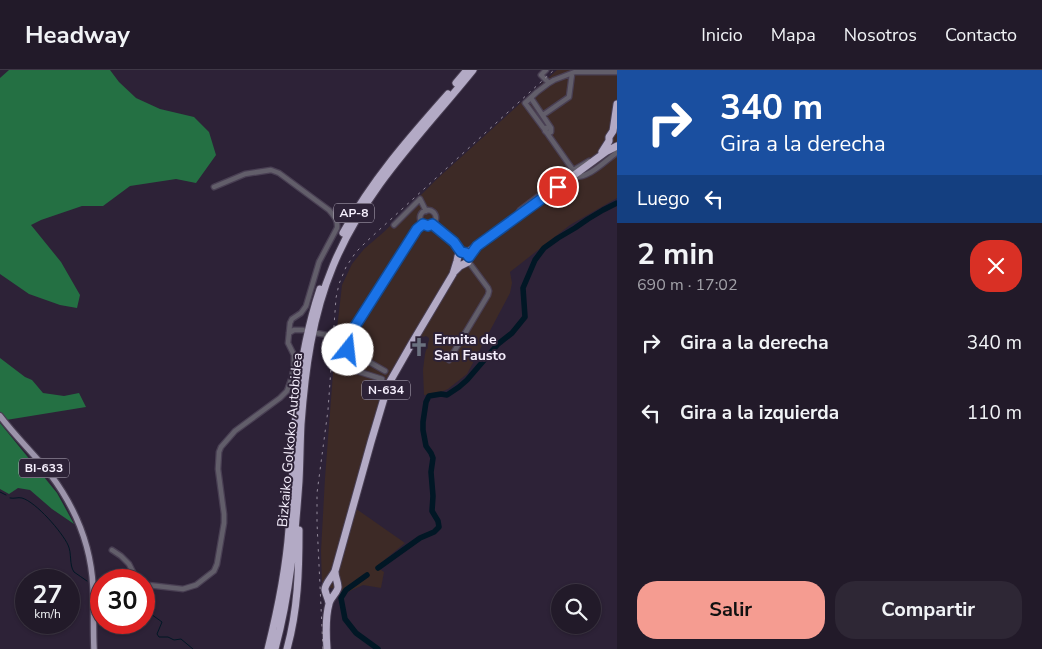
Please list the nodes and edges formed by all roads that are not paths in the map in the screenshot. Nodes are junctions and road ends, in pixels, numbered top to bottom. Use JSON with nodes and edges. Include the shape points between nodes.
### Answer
{"nodes":[{"id":1,"x":467,"y":70,"type":"edge"},
{"id":2,"x":473,"y":70,"type":"edge"},
{"id":3,"x":546,"y":70,"type":"edge"},
{"id":4,"x":617,"y":72,"type":"edge"},
{"id":5,"x":572,"y":74,"type":"junction"},
{"id":6,"x":549,"y":83,"type":"junction"},
{"id":7,"x":531,"y":98,"type":"junction"},
{"id":8,"x":617,"y":104,"type":"edge"},
{"id":9,"x":616,"y":109,"type":"edge"},
{"id":10,"x":543,"y":115,"type":"junction"},
{"id":11,"x":617,"y":123,"type":"edge"},
{"id":12,"x":548,"y":130,"type":"junction"},
{"id":13,"x":615,"y":133,"type":"edge"},
{"id":14,"x":609,"y":141,"type":"junction"},
{"id":15,"x":616,"y":148,"type":"edge"},
{"id":16,"x":597,"y":159,"type":"junction"},
{"id":17,"x":571,"y":176,"type":"junction"},
{"id":18,"x":214,"y":187,"type":"dead end"},
{"id":19,"x":426,"y":211,"type":"junction"},
{"id":20,"x":515,"y":219,"type":"junction"},
{"id":21,"x":423,"y":224,"type":"junction"},
{"id":22,"x":432,"y":224,"type":"junction"},
{"id":23,"x":394,"y":225,"type":"dead end"},
{"id":24,"x":465,"y":254,"type":"junction"},
{"id":25,"x":464,"y":263,"type":"junction"},
{"id":26,"x":290,"y":323,"type":"junction"},
{"id":27,"x":294,"y":330,"type":"junction"},
{"id":28,"x":303,"y":330,"type":"dead end"},
{"id":29,"x":316,"y":333,"type":"dead end"},
{"id":30,"x":288,"y":334,"type":"junction"},
{"id":31,"x":340,"y":337,"type":"junction"},
{"id":32,"x":350,"y":337,"type":"junction"},
{"id":33,"x":347,"y":348,"type":"junction"},
{"id":34,"x":449,"y":360,"type":"dead end"},
{"id":35,"x":344,"y":367,"type":"junction"},
{"id":36,"x":385,"y":371,"type":"dead end"},
{"id":37,"x":382,"y":379,"type":"dead end"},
{"id":38,"x":0,"y":416,"type":"edge"},
{"id":39,"x":299,"y":478,"type":"junction"},
{"id":40,"x":112,"y":550,"type":"dead end"},
{"id":41,"x":132,"y":569,"type":"edge"},
{"id":42,"x":335,"y":571,"type":"junction"},
{"id":43,"x":329,"y":582,"type":"junction"},
{"id":44,"x":337,"y":584,"type":"junction"},
{"id":45,"x":155,"y":586,"type":"edge"},
{"id":46,"x":330,"y":593,"type":"junction"},
{"id":47,"x":268,"y":646,"type":"edge"},
{"id":48,"x":94,"y":649,"type":"edge"},
{"id":49,"x":275,"y":649,"type":"edge"},
{"id":50,"x":287,"y":649,"type":"edge"},
{"id":51,"x":327,"y":649,"type":"edge"}],
"edges":[{"from":1,"to":47,"type":"highway","name":"Bizkaiko Golkoko Autobidea","number":"AP-8","via":[[371,187],[340,238],[321,285],[304,349],[297,400],[286,556]]},
{"from":2,"to":39,"type":"highway","name":"Bizkaiko Golkoko Autobidea","number":"AP-8","via":[[375,190],[333,265],[310,348]]},
{"from":3,"to":6,"type":"street","via":[[541,75]]},
{"from":4,"to":5,"type":"street"},
{"from":5,"to":6,"type":"street"},
{"from":5,"to":10,"type":"street","via":[[569,96]]},
{"from":6,"to":7,"type":"street"},
{"from":7,"to":10,"type":"street"},
{"from":7,"to":12,"type":"street","via":[[525,103]]},
{"from":8,"to":9,"type":"highway","number":"N-634"},
{"from":9,"to":11,"type":"highway","number":"N-634"},
{"from":9,"to":13,"type":"highway","number":"N-634"},
{"from":10,"to":12,"type":"street"},
{"from":12,"to":17,"type":"street"},
{"from":13,"to":14,"type":"highway","number":"N-634"},
{"from":14,"to":15,"type":"highway"},
{"from":14,"to":16,"type":"highway","number":"N-634"},
{"from":15,"to":16,"type":"highway","number":"N-634"},
{"from":15,"to":17,"type":"street","via":[[614,154],[587,174]]},
{"from":16,"to":17,"type":"highway","number":"N-634"},
{"from":17,"to":20,"type":"highway","number":"N-634"},
{"from":17,"to":20,"type":"street","via":[[520,210]]},
{"from":18,"to":26,"type":"street","via":[[245,174],[271,170],[295,184],[335,217],[337,228],[320,262],[306,306]]},
{"from":19,"to":21,"type":"street","via":[[420,220]]},
{"from":19,"to":22,"type":"street","via":[[435,215]]},
{"from":19,"to":23,"type":"street","via":[[420,199]]},
{"from":20,"to":24,"type":"highway","number":"N-634"},
{"from":21,"to":22,"type":"street"},
{"from":21,"to":32,"type":"street"},
{"from":22,"to":24,"type":"street"},
{"from":24,"to":25,"type":"highway","number":"N-634","via":[[468,262]]},
{"from":24,"to":25,"type":"highway","number":"N-634","via":[[458,256]]},
{"from":25,"to":34,"type":"street","via":[[489,291]]},
{"from":25,"to":42,"type":"highway","number":"N-634","via":[[453,274],[388,385]]},
{"from":26,"to":27,"type":"street"},
{"from":26,"to":30,"type":"street"},
{"from":27,"to":28,"type":"street"},
{"from":27,"to":30,"type":"street"},
{"from":29,"to":31,"type":"street"},
{"from":30,"to":45,"type":"street","via":[[294,358],[287,391],[236,431],[219,452],[224,523],[214,571],[196,585],[183,589]]},
{"from":31,"to":32,"type":"street"},
{"from":31,"to":33,"type":"street"},
{"from":32,"to":33,"type":"street"},
{"from":33,"to":35,"type":"street","via":[[350,360]]},
{"from":33,"to":35,"type":"street","via":[[337,361]]},
{"from":33,"to":36,"type":"street"},
{"from":35,"to":37,"type":"street"},
{"from":38,"to":48,"type":"main road","number":"BI-633","via":[[59,488],[80,526],[87,547],[94,593]]},
{"from":39,"to":49,"type":"highway","name":"Bizkaiko Golkoko Autobidea","number":"AP-8","via":[[289,578]]},
{"from":39,"to":50,"type":"highway","via":[[298,588]]},
{"from":40,"to":41,"type":"street"},
{"from":42,"to":43,"type":"highway","number":"N-634"},
{"from":42,"to":44,"type":"highway","number":"N-634"},
{"from":43,"to":44,"type":"highway"},
{"from":43,"to":46,"type":"highway","number":"N-634","via":[[325,589]]},
{"from":44,"to":46,"type":"highway","number":"N-634","via":[[337,591]]},
{"from":46,"to":51,"type":"highway","number":"N-634"}]}
